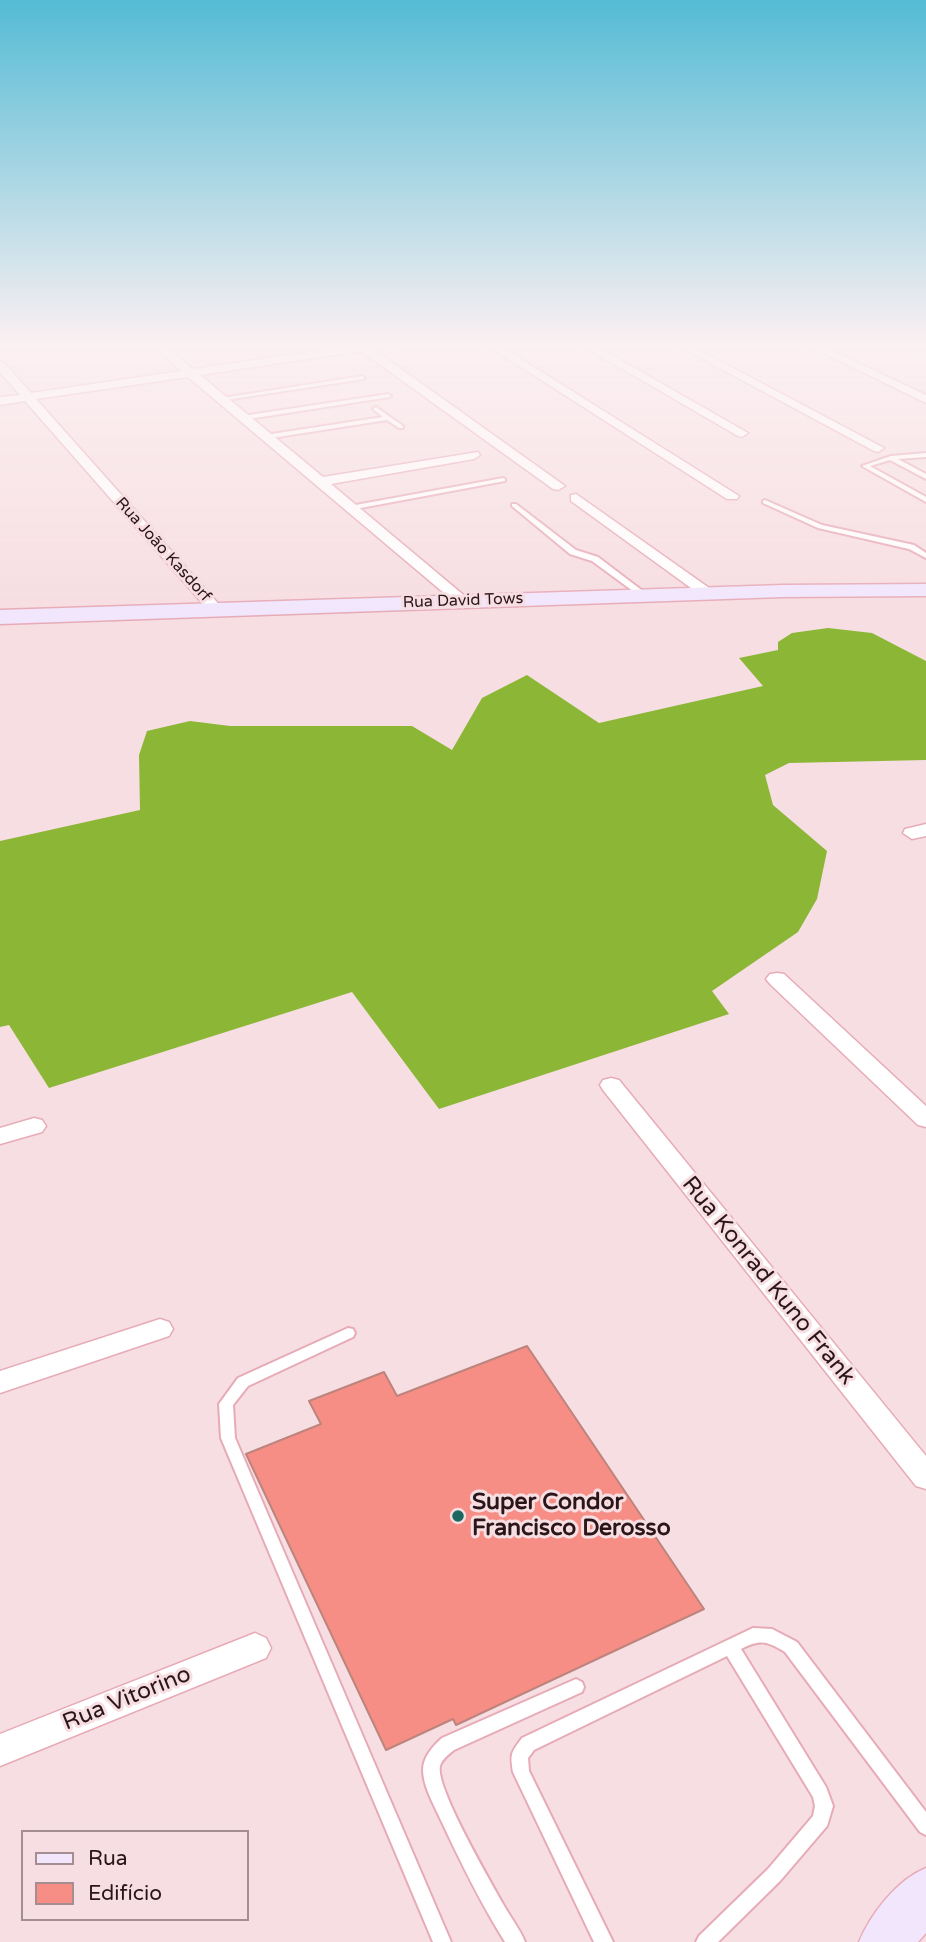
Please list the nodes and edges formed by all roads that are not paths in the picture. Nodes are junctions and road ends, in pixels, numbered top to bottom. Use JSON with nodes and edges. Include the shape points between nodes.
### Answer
{"nodes":[{"id":1,"x":57,"y":433,"type":"edge"},
{"id":2,"x":260,"y":433,"type":"edge"},
{"id":3,"x":294,"y":433,"type":"edge"},
{"id":4,"x":483,"y":433,"type":"edge"},
{"id":5,"x":631,"y":433,"type":"edge"},
{"id":6,"x":849,"y":433,"type":"edge"},
{"id":7,"x":265,"y":437,"type":"junction"},
{"id":8,"x":878,"y":448,"type":"dead end"},
{"id":9,"x":474,"y":455,"type":"dead end"},
{"id":10,"x":926,"y":455,"type":"edge"},
{"id":11,"x":891,"y":458,"type":"junction"},
{"id":12,"x":926,"y":477,"type":"edge"},
{"id":13,"x":503,"y":480,"type":"dead end"},
{"id":14,"x":319,"y":482,"type":"junction"},
{"id":15,"x":558,"y":486,"type":"dead end"},
{"id":16,"x":732,"y":496,"type":"dead end"},
{"id":17,"x":576,"y":498,"type":"dead end"},
{"id":18,"x":926,"y":500,"type":"edge"},
{"id":19,"x":765,"y":502,"type":"dead end"},
{"id":20,"x":514,"y":505,"type":"dead end"},
{"id":21,"x":350,"y":508,"type":"junction"},
{"id":22,"x":926,"y":544,"type":"edge"},
{"id":23,"x":911,"y":547,"type":"junction"},
{"id":24,"x":926,"y":555,"type":"edge"},
{"id":25,"x":926,"y":590,"type":"edge"},
{"id":26,"x":707,"y":593,"type":"junction"},
{"id":27,"x":644,"y":595,"type":"junction"},
{"id":28,"x":462,"y":601,"type":"junction"},
{"id":29,"x":215,"y":609,"type":"junction"},
{"id":30,"x":0,"y":617,"type":"edge"},
{"id":31,"x":777,"y":979,"type":"dead end"},
{"id":32,"x":611,"y":1085,"type":"dead end"},
{"id":33,"x":926,"y":1119,"type":"edge"},
{"id":34,"x":34,"y":1126,"type":"dead end"},
{"id":35,"x":0,"y":1136,"type":"edge"},
{"id":36,"x":160,"y":1329,"type":"dead end"},
{"id":37,"x":348,"y":1333,"type":"dead end"},
{"id":38,"x":0,"y":1382,"type":"edge"},
{"id":39,"x":926,"y":1478,"type":"edge"},
{"id":40,"x":730,"y":1646,"type":"junction"},
{"id":41,"x":255,"y":1648,"type":"dead end"},
{"id":42,"x":576,"y":1687,"type":"dead end"},
{"id":43,"x":0,"y":1750,"type":"edge"},
{"id":44,"x":926,"y":1826,"type":"edge"},
{"id":45,"x":926,"y":1893,"type":"edge"},
{"id":46,"x":442,"y":1942,"type":"edge"},
{"id":47,"x":516,"y":1942,"type":"edge"},
{"id":48,"x":604,"y":1942,"type":"edge"},
{"id":49,"x":705,"y":1942,"type":"edge"},
{"id":50,"x":885,"y":1942,"type":"edge"}],
"edges":[{"from":1,"to":29,"type":"street","name":"Rua João Kasdorf"},
{"from":2,"to":7,"type":"street"},
{"from":3,"to":7,"type":"lane"},
{"from":4,"to":15,"type":"street"},
{"from":5,"to":16,"type":"street"},
{"from":6,"to":8,"type":"street"},
{"from":7,"to":14,"type":"street"},
{"from":9,"to":14,"type":"street"},
{"from":10,"to":11,"type":"lane"},
{"from":11,"to":12,"type":"lane"},
{"from":11,"to":18,"type":"lane","via":[[866,466]]},
{"from":13,"to":21,"type":"lane"},
{"from":14,"to":21,"type":"street"},
{"from":17,"to":26,"type":"street"},
{"from":19,"to":23,"type":"lane","via":[[820,527]]},
{"from":20,"to":27,"type":"lane","via":[[573,552],[595,559]]},
{"from":21,"to":28,"type":"street"},
{"from":22,"to":23,"type":"lane"},
{"from":23,"to":24,"type":"lane"},
{"from":25,"to":26,"type":"street","name":"Rua David Tows"},
{"from":26,"to":27,"type":"street","name":"Rua David Tows"},
{"from":27,"to":28,"type":"street","name":"Rua David Tows"},
{"from":28,"to":29,"type":"street","name":"Rua David Tows"},
{"from":29,"to":30,"type":"street","name":"Rua David Tows"},
{"from":31,"to":33,"type":"street"},
{"from":32,"to":39,"type":"street","name":"Rua Konrad Kuno Frank"},
{"from":34,"to":35,"type":"street"},
{"from":36,"to":38,"type":"street"},
{"from":37,"to":46,"type":"lane","via":[[243,1382],[226,1404],[228,1438]]},
{"from":40,"to":44,"type":"lane","via":[[753,1635],[772,1636],[791,1647]]},
{"from":40,"to":48,"type":"lane","via":[[528,1744],[519,1756],[521,1772]]},
{"from":40,"to":49,"type":"lane","via":[[820,1793],[824,1807],[821,1820],[774,1875]]},
{"from":41,"to":43,"type":"street","name":"Rua Vitorino"},
{"from":42,"to":47,"type":"lane","via":[[447,1744],[435,1756],[430,1772],[501,1921]]},
{"from":45,"to":50,"type":"street"}]}
